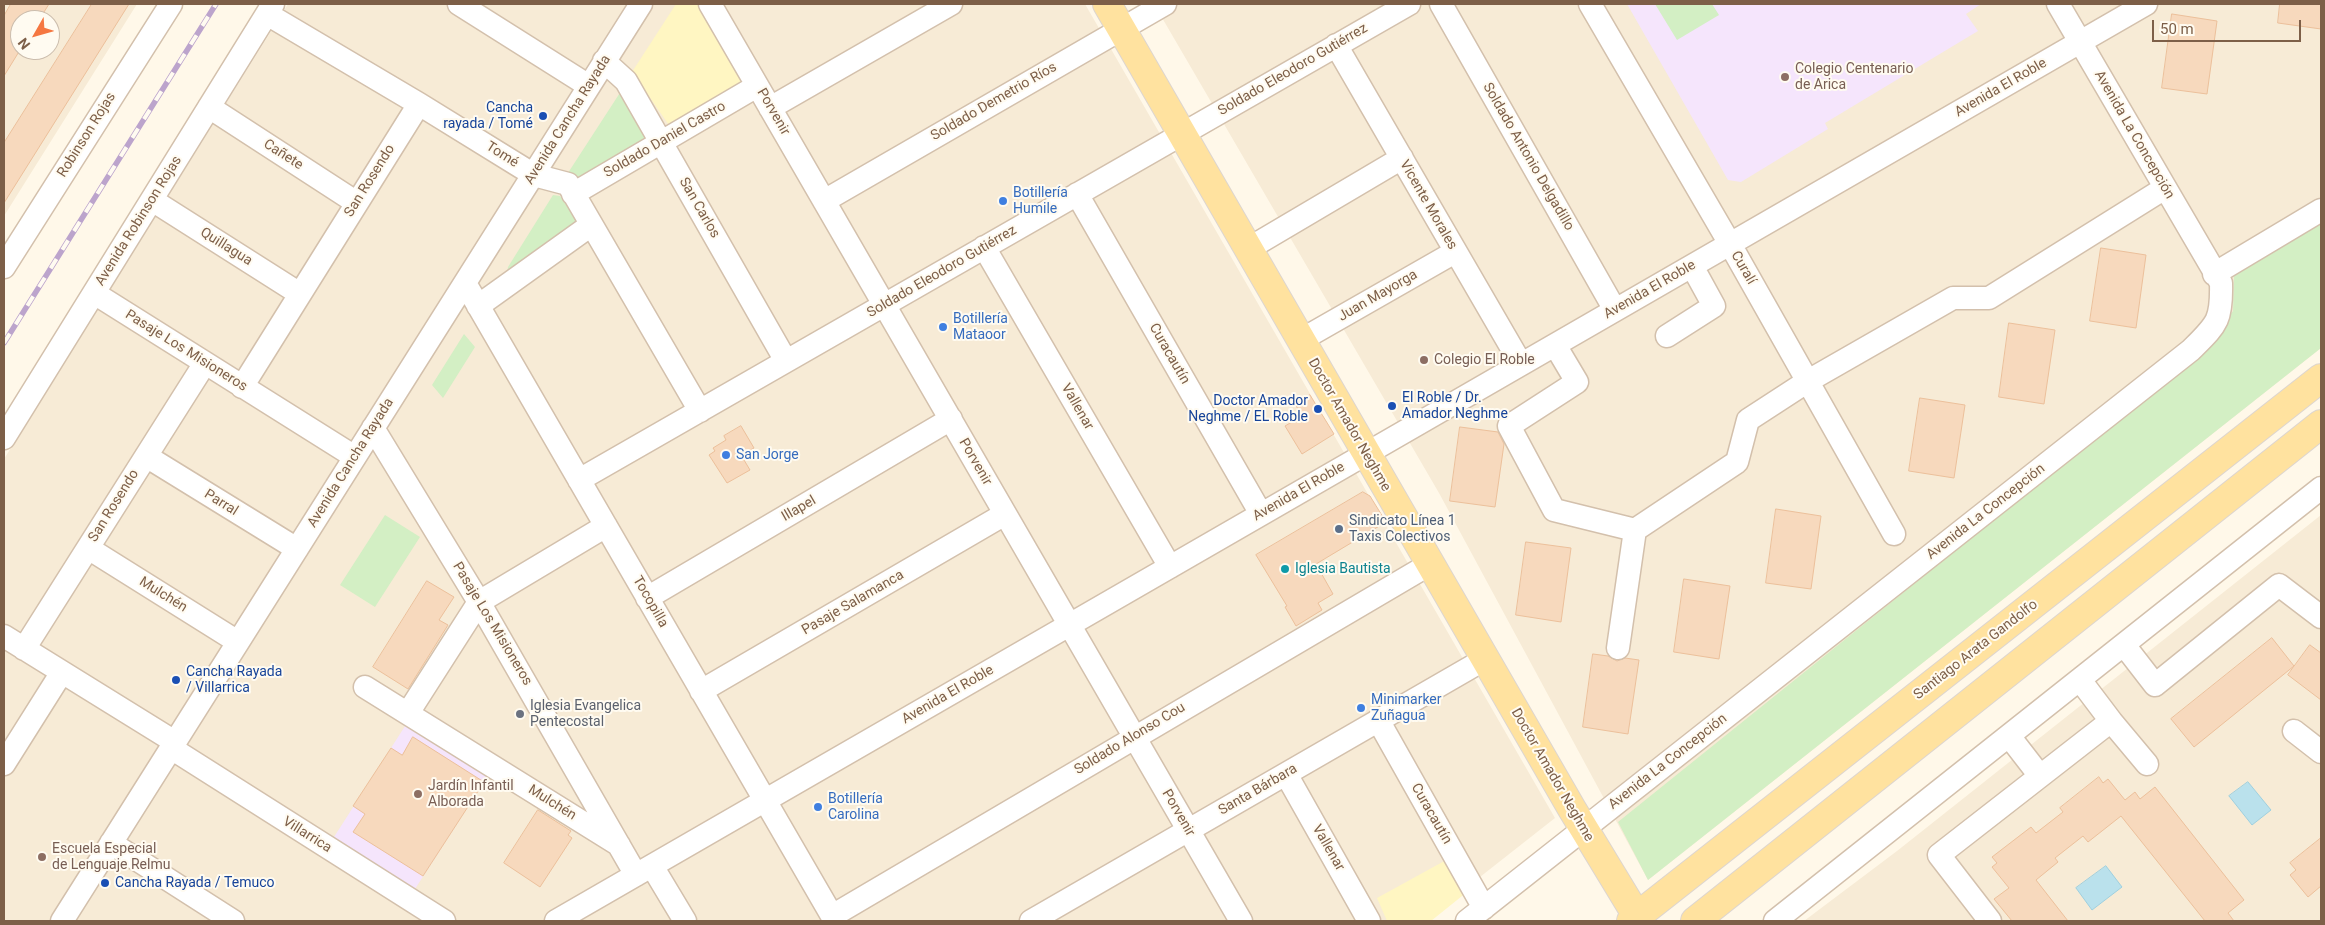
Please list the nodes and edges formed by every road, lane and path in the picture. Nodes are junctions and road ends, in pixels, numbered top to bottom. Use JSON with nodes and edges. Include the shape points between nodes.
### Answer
{"nodes":[{"id":1,"x":170,"y":4,"type":"edge"},
{"id":2,"x":459,"y":4,"type":"edge"},
{"id":3,"x":641,"y":4,"type":"edge"},
{"id":4,"x":710,"y":4,"type":"edge"},
{"id":5,"x":951,"y":4,"type":"edge"},
{"id":6,"x":1107,"y":4,"type":"edge"},
{"id":7,"x":1165,"y":4,"type":"edge"},
{"id":8,"x":1409,"y":4,"type":"edge"},
{"id":9,"x":1441,"y":4,"type":"edge"},
{"id":10,"x":1590,"y":4,"type":"edge"},
{"id":11,"x":2058,"y":4,"type":"edge"},
{"id":12,"x":2146,"y":4,"type":"edge"},
{"id":13,"x":270,"y":9,"type":"edge"},
{"id":14,"x":1121,"y":29,"type":"junction"},
{"id":15,"x":2080,"y":42,"type":"junction"},
{"id":16,"x":1336,"y":45,"type":"junction"},
{"id":17,"x":604,"y":61,"type":"junction"},
{"id":18,"x":589,"y":86,"type":"junction"},
{"id":19,"x":758,"y":86,"type":"junction"},
{"id":20,"x":419,"y":104,"type":"junction"},
{"id":21,"x":209,"y":107,"type":"junction"},
{"id":22,"x":770,"y":108,"type":"junction"},
{"id":23,"x":1182,"y":134,"type":"junction"},
{"id":24,"x":662,"y":143,"type":"junction"},
{"id":25,"x":1402,"y":158,"type":"junction"},
{"id":26,"x":534,"y":175,"type":"junction"},
{"id":27,"x":2165,"y":188,"type":"junction"},
{"id":28,"x":573,"y":194,"type":"junction"},
{"id":29,"x":1077,"y":194,"type":"junction"},
{"id":30,"x":152,"y":200,"type":"junction"},
{"id":31,"x":824,"y":201,"type":"junction"},
{"id":32,"x":357,"y":203,"type":"junction"},
{"id":33,"x":2321,"y":210,"type":"edge"},
{"id":34,"x":591,"y":225,"type":"junction"},
{"id":35,"x":1730,"y":244,"type":"junction"},
{"id":36,"x":984,"y":248,"type":"junction"},
{"id":37,"x":1248,"y":249,"type":"junction"},
{"id":38,"x":1455,"y":252,"type":"junction"},
{"id":39,"x":6,"y":260,"type":"edge"},
{"id":40,"x":1692,"y":266,"type":"junction"},
{"id":41,"x":2214,"y":274,"type":"junction"},
{"id":42,"x":465,"y":283,"type":"junction"},
{"id":43,"x":94,"y":294,"type":"junction"},
{"id":44,"x":300,"y":294,"type":"junction"},
{"id":45,"x":884,"y":305,"type":"junction"},
{"id":46,"x":478,"y":306,"type":"junction"},
{"id":47,"x":1615,"y":310,"type":"junction"},
{"id":48,"x":1667,"y":336,"type":"dead end"},
{"id":49,"x":1301,"y":340,"type":"junction"},
{"id":50,"x":1555,"y":345,"type":"junction"},
{"id":51,"x":786,"y":361,"type":"junction"},
{"id":52,"x":204,"y":363,"type":"junction"},
{"id":53,"x":1521,"y":364,"type":"junction"},
{"id":54,"x":2321,"y":378,"type":"edge"},
{"id":55,"x":1808,"y":381,"type":"junction"},
{"id":56,"x":242,"y":387,"type":"junction"},
{"id":57,"x":700,"y":411,"type":"junction"},
{"id":58,"x":951,"y":420,"type":"junction"},
{"id":59,"x":2321,"y":424,"type":"edge"},
{"id":60,"x":373,"y":428,"type":"junction"},
{"id":61,"x":4,"y":438,"type":"edge"},
{"id":62,"x":1366,"y":454,"type":"junction"},
{"id":63,"x":146,"y":456,"type":"junction"},
{"id":64,"x":355,"y":457,"type":"junction"},
{"id":65,"x":579,"y":480,"type":"junction"},
{"id":66,"x":2321,"y":488,"type":"edge"},
{"id":67,"x":1005,"y":514,"type":"junction"},
{"id":68,"x":1261,"y":514,"type":"junction"},
{"id":69,"x":606,"y":526,"type":"junction"},
{"id":70,"x":1635,"y":530,"type":"junction"},
{"id":71,"x":1894,"y":534,"type":"dead end"},
{"id":72,"x":88,"y":548,"type":"junction"},
{"id":73,"x":297,"y":550,"type":"junction"},
{"id":74,"x":1430,"y":564,"type":"junction"},
{"id":75,"x":1170,"y":567,"type":"junction"},
{"id":76,"x":647,"y":598,"type":"junction"},
{"id":77,"x":480,"y":602,"type":"junction"},
{"id":78,"x":2321,"y":617,"type":"edge"},
{"id":79,"x":1069,"y":625,"type":"junction"},
{"id":80,"x":4,"y":636,"type":"edge"},
{"id":81,"x":238,"y":642,"type":"junction"},
{"id":82,"x":2124,"y":645,"type":"junction"},
{"id":83,"x":1618,"y":648,"type":"dead end"},
{"id":84,"x":24,"y":649,"type":"junction"},
{"id":85,"x":1485,"y":659,"type":"junction"},
{"id":86,"x":62,"y":672,"type":"junction"},
{"id":87,"x":2080,"y":680,"type":"junction"},
{"id":88,"x":365,"y":687,"type":"dead end"},
{"id":89,"x":702,"y":691,"type":"junction"},
{"id":90,"x":408,"y":713,"type":"junction"},
{"id":91,"x":1378,"y":720,"type":"junction"},
{"id":92,"x":2111,"y":720,"type":"junction"},
{"id":93,"x":2294,"y":731,"type":"dead end"},
{"id":94,"x":2009,"y":736,"type":"junction"},
{"id":95,"x":1134,"y":737,"type":"junction"},
{"id":96,"x":173,"y":745,"type":"junction"},
{"id":97,"x":2321,"y":752,"type":"edge"},
{"id":98,"x":4,"y":764,"type":"edge"},
{"id":99,"x":2147,"y":764,"type":"dead end"},
{"id":100,"x":1286,"y":774,"type":"junction"},
{"id":101,"x":2040,"y":776,"type":"junction"},
{"id":102,"x":765,"y":801,"type":"junction"},
{"id":103,"x":1584,"y":829,"type":"junction"},
{"id":104,"x":1188,"y":830,"type":"junction"},
{"id":105,"x":111,"y":843,"type":"junction"},
{"id":106,"x":621,"y":846,"type":"junction"},
{"id":107,"x":644,"y":870,"type":"junction"},
{"id":108,"x":1476,"y":914,"type":"edge"},
{"id":109,"x":564,"y":919,"type":"edge"},
{"id":110,"x":833,"y":919,"type":"edge"},
{"id":111,"x":1636,"y":920,"type":"edge"},
{"id":112,"x":62,"y":921,"type":"edge"},
{"id":113,"x":233,"y":921,"type":"edge"},
{"id":114,"x":444,"y":921,"type":"edge"},
{"id":115,"x":684,"y":921,"type":"edge"},
{"id":116,"x":1031,"y":921,"type":"edge"},
{"id":117,"x":1241,"y":921,"type":"edge"},
{"id":118,"x":1369,"y":921,"type":"edge"},
{"id":119,"x":1694,"y":921,"type":"edge"},
{"id":120,"x":1775,"y":921,"type":"edge"},
{"id":121,"x":1990,"y":921,"type":"edge"}],
"edges":[{"from":1,"to":39,"type":"street","name":"Robinson Rojas"},
{"from":2,"to":18,"type":"street"},
{"from":3,"to":17,"type":"street","name":"Avenida Cancha Rayada"},
{"from":4,"to":19,"type":"street","name":"Porvenir"},
{"from":5,"to":22,"type":"street"},
{"from":6,"to":14,"type":"main road","name":"Doctor Amador Neghme"},
{"from":7,"to":14,"type":"street","name":"Soldado Demetrio Ríos"},
{"from":8,"to":16,"type":"street","name":"Soldado Eleodoro Gutiérrez"},
{"from":9,"to":47,"type":"street","name":"Soldado Antonio Delgadillo"},
{"from":10,"to":35,"type":"street","name":"Curalí"},
{"from":11,"to":15,"type":"street","name":"Avenida La Concepción"},
{"from":12,"to":15,"type":"street","name":"Avenida El Roble"},
{"from":13,"to":20,"type":"street","name":"Tomé"},
{"from":13,"to":21,"type":"street","name":"Avenida Robinson Rojas"},
{"from":14,"to":23,"type":"main road","name":"Doctor Amador Neghme"},
{"from":14,"to":31,"type":"street","name":"Soldado Demetrio Ríos"},
{"from":15,"to":27,"type":"street","name":"Avenida La Concepción"},
{"from":15,"to":35,"type":"street","name":"Avenida El Roble"},
{"from":16,"to":23,"type":"street","name":"Soldado Eleodoro Gutiérrez"},
{"from":16,"to":25,"type":"street","name":"Vicente Morales"},
{"from":17,"to":18,"type":"street","name":"Avenida Cancha Rayada"},
{"from":17,"to":24,"type":"street","name":"San Carlos","via":[[626,81]]},
{"from":18,"to":26,"type":"street","name":"Avenida Cancha Rayada"},
{"from":19,"to":22,"type":"street","name":"Porvenir"},
{"from":19,"to":24,"type":"street","name":"Soldado Daniel Castro"},
{"from":20,"to":26,"type":"street","name":"Tomé"},
{"from":20,"to":32,"type":"street","name":"San Rosendo"},
{"from":21,"to":30,"type":"street","name":"Avenida Robinson Rojas"},
{"from":21,"to":32,"type":"street","name":"Cañete"},
{"from":22,"to":31,"type":"street","name":"Porvenir"},
{"from":23,"to":29,"type":"street","name":"Soldado Eleodoro Gutiérrez"},
{"from":23,"to":37,"type":"main road","name":"Doctor Amador Neghme"},
{"from":24,"to":28,"type":"street","name":"Soldado Daniel Castro"},
{"from":24,"to":51,"type":"street","name":"San Carlos"},
{"from":25,"to":37,"type":"street"},
{"from":25,"to":38,"type":"street","name":"Vicente Morales"},
{"from":26,"to":28,"type":"street","name":"Tomé","via":[[568,184]]},
{"from":26,"to":42,"type":"street","name":"Avenida Cancha Rayada"},
{"from":27,"to":41,"type":"street","name":"Avenida La Concepción"},
{"from":27,"to":55,"type":"street","via":[[1989,298],[1953,298]]},
{"from":28,"to":34,"type":"street","name":"Tomé"},
{"from":29,"to":36,"type":"street","name":"Soldado Eleodoro Gutiérrez"},
{"from":29,"to":68,"type":"street","name":"Curacautín"},
{"from":30,"to":43,"type":"street","name":"Avenida Robinson Rojas"},
{"from":30,"to":44,"type":"street","name":"Quillagua"},
{"from":31,"to":45,"type":"street","name":"Porvenir"},
{"from":32,"to":44,"type":"street","name":"San Rosendo"},
{"from":33,"to":41,"type":"street"},
{"from":34,"to":46,"type":"street"},
{"from":34,"to":57,"type":"street","name":"Tomé"},
{"from":35,"to":40,"type":"street","name":"Avenida El Roble"},
{"from":35,"to":55,"type":"street","name":"Curalí"},
{"from":36,"to":45,"type":"street","name":"Soldado Eleodoro Gutiérrez"},
{"from":36,"to":75,"type":"street","name":"Vallenar"},
{"from":37,"to":49,"type":"main road","name":"Doctor Amador Neghme"},
{"from":38,"to":49,"type":"street","name":"Juan Mayorga"},
{"from":38,"to":53,"type":"street","name":"Vicente Morales"},
{"from":40,"to":47,"type":"street","name":"Avenida El Roble"},
{"from":40,"to":48,"type":"street","via":[[1714,306]]},
{"from":41,"to":103,"type":"street","name":"Avenida La Concepción","via":[[2220,283],[2221,308],[2212,327],[2191,350]]},
{"from":42,"to":46,"type":"street","name":"Tocopilla"},
{"from":42,"to":60,"type":"street","name":"Avenida Cancha Rayada"},
{"from":43,"to":52,"type":"street","name":"Pasaje Los Misioneros"},
{"from":43,"to":61,"type":"street","name":"Avenida Robinson Rojas"},
{"from":44,"to":56,"type":"street","name":"San Rosendo"},
{"from":45,"to":51,"type":"street","name":"Soldado Eleodoro Gutiérrez"},
{"from":45,"to":58,"type":"street","name":"Porvenir"},
{"from":46,"to":65,"type":"street","name":"Tocopilla"},
{"from":47,"to":50,"type":"street","name":"Avenida El Roble"},
{"from":49,"to":62,"type":"main road","name":"Doctor Amador Neghme"},
{"from":50,"to":53,"type":"street","name":"Avenida El Roble"},
{"from":50,"to":70,"type":"street","via":[[1577,382],[1509,426],[1554,510]]},
{"from":51,"to":57,"type":"street","name":"Soldado Eleodoro Gutiérrez"},
{"from":52,"to":56,"type":"street","name":"Pasaje Los Misioneros"},
{"from":52,"to":63,"type":"street","name":"San Rosendo"},
{"from":53,"to":62,"type":"street","name":"Avenida El Roble"},
{"from":54,"to":111,"type":"main road","name":"Santiago Arata Gandolfo"},
{"from":55,"to":70,"type":"street","via":[[1748,420],[1737,462]]},
{"from":55,"to":71,"type":"street","name":"Curalí"},
{"from":56,"to":64,"type":"street","name":"Pasaje Los Misioneros"},
{"from":57,"to":65,"type":"street","name":"Soldado Eleodoro Gutiérrez"},
{"from":58,"to":67,"type":"street","name":"Porvenir"},
{"from":58,"to":76,"type":"street","name":"Illapel"},
{"from":59,"to":119,"type":"main road"},
{"from":60,"to":64,"type":"street","name":"Avenida Cancha Rayada"},
{"from":60,"to":77,"type":"street","name":"Pasaje Los Misioneros"},
{"from":62,"to":68,"type":"street","name":"Avenida El Roble"},
{"from":62,"to":74,"type":"main road","name":"Doctor Amador Neghme"},
{"from":63,"to":72,"type":"street","name":"San Rosendo"},
{"from":63,"to":73,"type":"street","name":"Parral"},
{"from":64,"to":73,"type":"street","name":"Avenida Cancha Rayada"},
{"from":65,"to":69,"type":"street","name":"Tocopilla"},
{"from":66,"to":82,"type":"street"},
{"from":67,"to":79,"type":"street","name":"Porvenir"},
{"from":67,"to":89,"type":"street","name":"Pasaje Salamanca"},
{"from":68,"to":75,"type":"street","name":"Avenida El Roble"},
{"from":69,"to":76,"type":"street","name":"Tocopilla"},
{"from":69,"to":77,"type":"street"},
{"from":70,"to":83,"type":"street"},
{"from":72,"to":81,"type":"street","name":"Mulchén"},
{"from":72,"to":84,"type":"street","name":"San Rosendo"},
{"from":73,"to":81,"type":"street","name":"Avenida Cancha Rayada"},
{"from":74,"to":85,"type":"main road","name":"Doctor Amador Neghme"},
{"from":74,"to":95,"type":"street","name":"Soldado Alonso Cou"},
{"from":75,"to":79,"type":"street","name":"Avenida El Roble"},
{"from":76,"to":89,"type":"street","name":"Tocopilla"},
{"from":77,"to":90,"type":"street"},
{"from":77,"to":106,"type":"street","name":"Pasaje Los Misioneros"},
{"from":78,"to":82,"type":"street","via":[[2279,585],[2155,685]]},
{"from":79,"to":95,"type":"street","name":"Porvenir"},
{"from":79,"to":102,"type":"street","name":"Avenida El Roble"},
{"from":80,"to":84,"type":"street","name":"Villarrica"},
{"from":81,"to":96,"type":"street","name":"Avenida Cancha Rayada"},
{"from":82,"to":87,"type":"street"},
{"from":84,"to":86,"type":"street","name":"Villarrica"},
{"from":85,"to":91,"type":"street","name":"Santa Bárbara"},
{"from":85,"to":103,"type":"main road","name":"Doctor Amador Neghme"},
{"from":86,"to":96,"type":"street","name":"Villarrica"},
{"from":86,"to":98,"type":"street"},
{"from":87,"to":92,"type":"street"},
{"from":87,"to":94,"type":"street"},
{"from":88,"to":90,"type":"street","name":"Mulchén"},
{"from":89,"to":102,"type":"street","name":"Tocopilla"},
{"from":90,"to":106,"type":"street","name":"Mulchén"},
{"from":91,"to":100,"type":"street","name":"Santa Bárbara"},
{"from":91,"to":108,"type":"street","name":"Curacautín"},
{"from":92,"to":99,"type":"street"},
{"from":92,"to":101,"type":"street"},
{"from":93,"to":97,"type":"street"},
{"from":94,"to":101,"type":"street"},
{"from":94,"to":120,"type":"street"},
{"from":95,"to":104,"type":"street","name":"Porvenir"},
{"from":95,"to":110,"type":"street","name":"Soldado Alonso Cou"},
{"from":96,"to":105,"type":"street","name":"Avenida Cancha Rayada"},
{"from":96,"to":114,"type":"street","name":"Villarrica"},
{"from":100,"to":104,"type":"street","name":"Santa Bárbara"},
{"from":100,"to":118,"type":"street","name":"Vallenar"},
{"from":101,"to":121,"type":"street","via":[[1939,855]]},
{"from":102,"to":107,"type":"street","name":"Avenida El Roble"},
{"from":102,"to":110,"type":"street","name":"Tocopilla"},
{"from":103,"to":108,"type":"street","name":"Avenida La Concepción"},
{"from":103,"to":111,"type":"main road","name":"Doctor Amador Neghme"},
{"from":104,"to":116,"type":"street","name":"Santa Bárbara"},
{"from":104,"to":117,"type":"street","name":"Porvenir"},
{"from":105,"to":112,"type":"street","name":"Avenida Cancha Rayada"},
{"from":105,"to":113,"type":"street"},
{"from":106,"to":107,"type":"street","name":"Pasaje Los Misioneros"},
{"from":107,"to":109,"type":"street","name":"Avenida El Roble"},
{"from":107,"to":115,"type":"street","name":"Pasaje Los Misioneros"}]}
